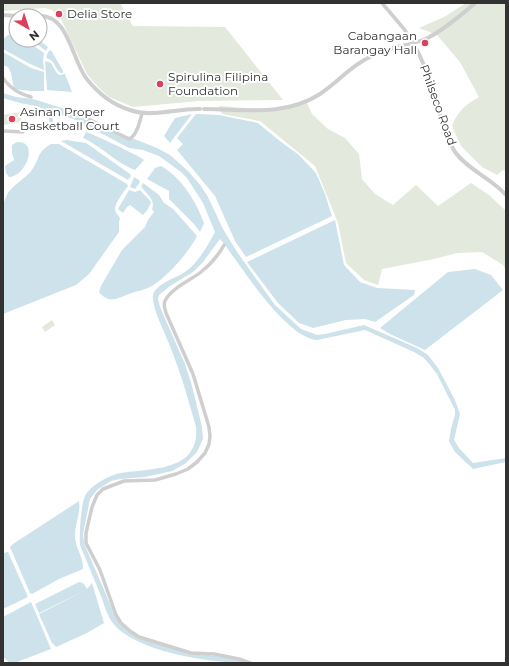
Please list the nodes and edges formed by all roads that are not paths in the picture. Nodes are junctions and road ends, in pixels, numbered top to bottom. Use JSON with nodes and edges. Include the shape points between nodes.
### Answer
{"nodes":[{"id":1,"x":382,"y":3,"type":"edge"},
{"id":2,"x":475,"y":3,"type":"edge"},
{"id":3,"x":48,"y":16,"type":"edge"},
{"id":4,"x":413,"y":43,"type":"junction"},
{"id":5,"x":3,"y":78,"type":"edge"},
{"id":6,"x":31,"y":97,"type":"dead end"},
{"id":7,"x":66,"y":108,"type":"dead end"},
{"id":8,"x":142,"y":113,"type":"junction"},
{"id":9,"x":3,"y":131,"type":"edge"},
{"id":10,"x":23,"y":132,"type":"dead end"},
{"id":11,"x":506,"y":195,"type":"edge"},
{"id":12,"x":224,"y":246,"type":"dead end"},
{"id":13,"x":250,"y":663,"type":"edge"}],
"edges":[{"from":1,"to":4,"type":"street","name":"Philseco Road"},
{"from":2,"to":4,"type":"street","via":[[431,36]]},
{"from":3,"to":8,"type":"street","via":[[65,32],[86,78],[120,106]]},
{"from":4,"to":8,"type":"street","via":[[388,49],[364,60],[321,93],[299,104],[275,109],[202,109]]},
{"from":4,"to":11,"type":"street","name":"Philseco Road","via":[[424,65],[455,152],[467,165],[496,184]]},
{"from":5,"to":6,"type":"street","via":[[10,87]]},
{"from":7,"to":8,"type":"street","via":[[129,139],[139,125]]},
{"from":9,"to":10,"type":"street"},
{"from":12,"to":13,"type":"street","via":[[208,266],[170,294],[164,304],[191,369],[209,427],[210,440],[205,453],[193,466],[170,477],[124,481],[103,489],[94,503],[86,529],[86,540],[116,615],[130,631],[139,637],[191,653],[219,655]]}]}
